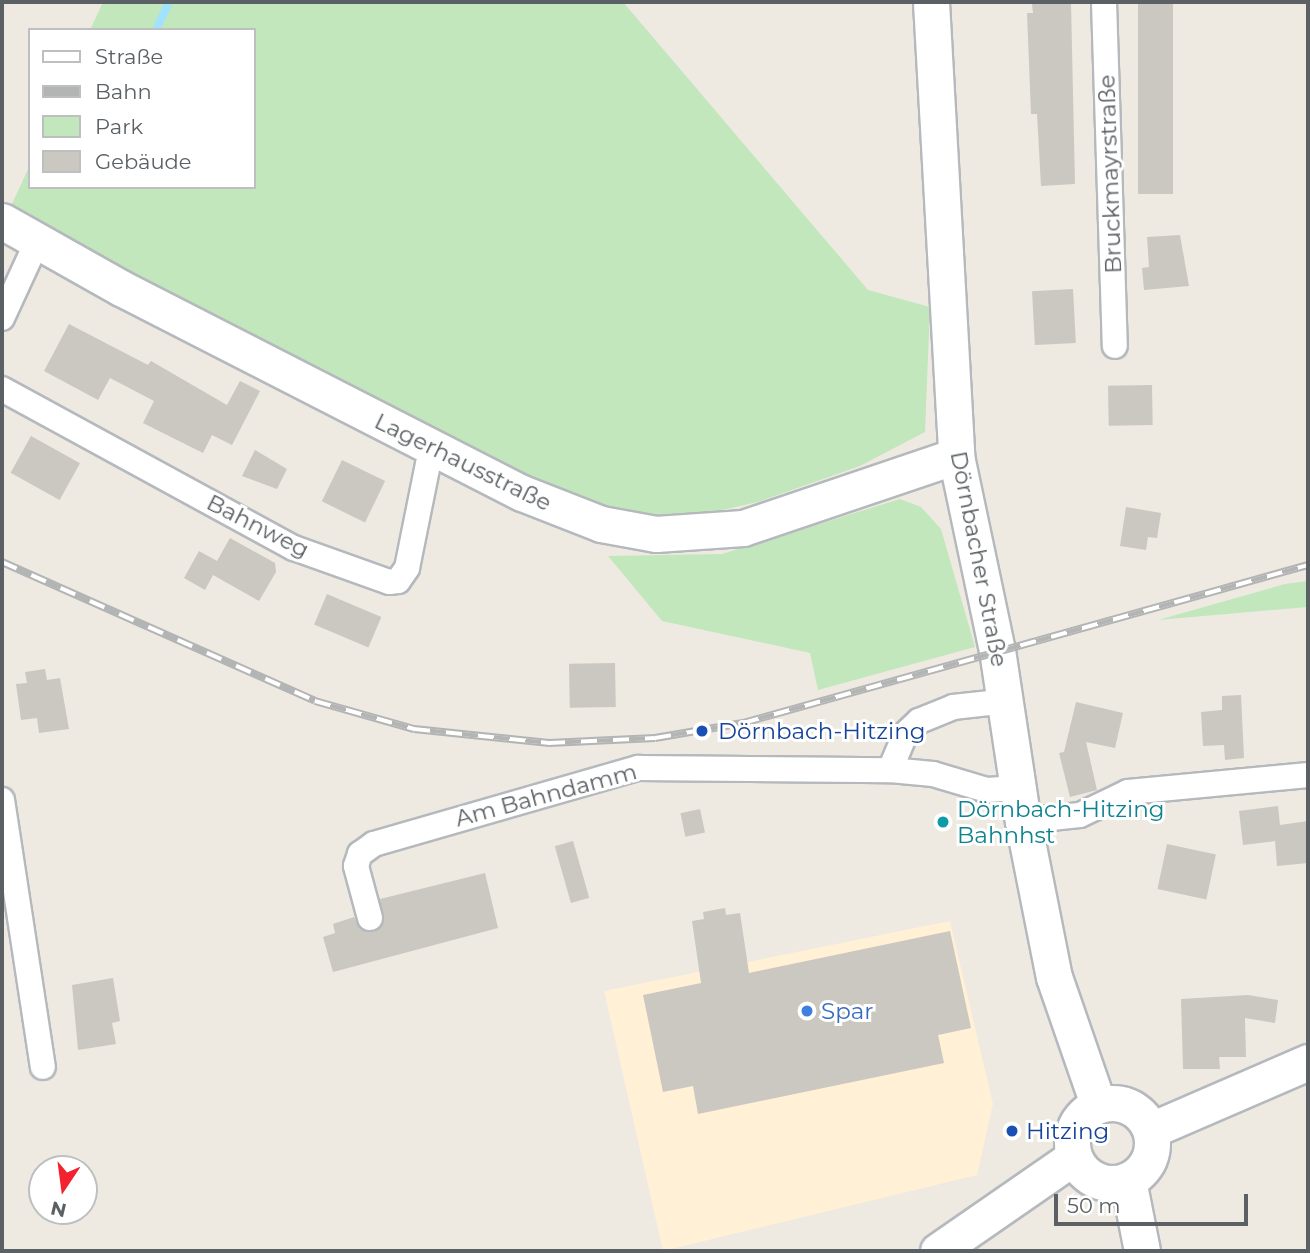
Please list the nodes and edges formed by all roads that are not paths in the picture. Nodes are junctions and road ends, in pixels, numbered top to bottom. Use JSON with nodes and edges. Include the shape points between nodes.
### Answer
{"nodes":[{"id":1,"x":931,"y":2,"type":"edge"},
{"id":2,"x":1104,"y":2,"type":"edge"},
{"id":3,"x":2,"y":221,"type":"edge"},
{"id":4,"x":37,"y":242,"type":"junction"},
{"id":5,"x":2,"y":318,"type":"edge"},
{"id":6,"x":1115,"y":346,"type":"dead end"},
{"id":7,"x":2,"y":389,"type":"edge"},
{"id":8,"x":435,"y":449,"type":"junction"},
{"id":9,"x":956,"y":456,"type":"junction"},
{"id":10,"x":1007,"y":701,"type":"junction"},
{"id":11,"x":890,"y":770,"type":"junction"},
{"id":12,"x":1308,"y":775,"type":"edge"},
{"id":13,"x":2,"y":802,"type":"edge"},
{"id":14,"x":1020,"y":805,"type":"junction"},
{"id":15,"x":370,"y":918,"type":"dead end"},
{"id":16,"x":1308,"y":1062,"type":"edge"},
{"id":17,"x":43,"y":1067,"type":"dead end"},
{"id":18,"x":1098,"y":1104,"type":"junction"},
{"id":19,"x":1151,"y":1130,"type":"junction"},
{"id":20,"x":1074,"y":1157,"type":"junction"},
{"id":21,"x":1128,"y":1180,"type":"junction"},
{"id":22,"x":938,"y":1251,"type":"edge"},
{"id":23,"x":1142,"y":1251,"type":"edge"}],
"edges":[{"from":1,"to":9,"type":"street","name":"Dörnbacher Straße"},
{"from":2,"to":6,"type":"street","name":"Bruckmayrstraße"},
{"from":3,"to":4,"type":"street","name":"Lagerhausstraße"},
{"from":4,"to":5,"type":"street"},
{"from":4,"to":8,"type":"street","name":"Lagerhausstraße"},
{"from":7,"to":8,"type":"street","name":"Bahnweg","via":[[294,548],[389,582],[398,581],[407,568]]},
{"from":8,"to":9,"type":"street","name":"Lagerhausstraße","via":[[567,513],[631,531],[681,535],[776,519]]},
{"from":9,"to":10,"type":"street","name":"Dörnbacher Straße"},
{"from":10,"to":11,"type":"street","via":[[953,707],[919,721],[905,734]]},
{"from":10,"to":14,"type":"street","name":"Dörnbacher Straße"},
{"from":11,"to":14,"type":"street","name":"Am Bahndamm","via":[[933,774]]},
{"from":11,"to":15,"type":"street","name":"Am Bahndamm","via":[[700,765],[622,771],[374,844],[360,854],[356,866]]},
{"from":12,"to":14,"type":"street","name":"Am Bahndamm","via":[[1128,792],[1080,815]]},
{"from":13,"to":17,"type":"street"},
{"from":14,"to":18,"type":"street","name":"Dörnbacher Straße","via":[[1054,977]]},
{"from":16,"to":19,"type":"street"},
{"from":18,"to":19,"type":"street","via":[[1126,1104],[1141,1114]]},
{"from":18,"to":20,"type":"street","via":[[1077,1122],[1071,1139]]},
{"from":19,"to":21,"type":"street","via":[[1153,1142],[1146,1165]]},
{"from":20,"to":21,"type":"street","via":[[1080,1169],[1102,1182]]},
{"from":20,"to":22,"type":"street"},
{"from":21,"to":23,"type":"street"}]}
